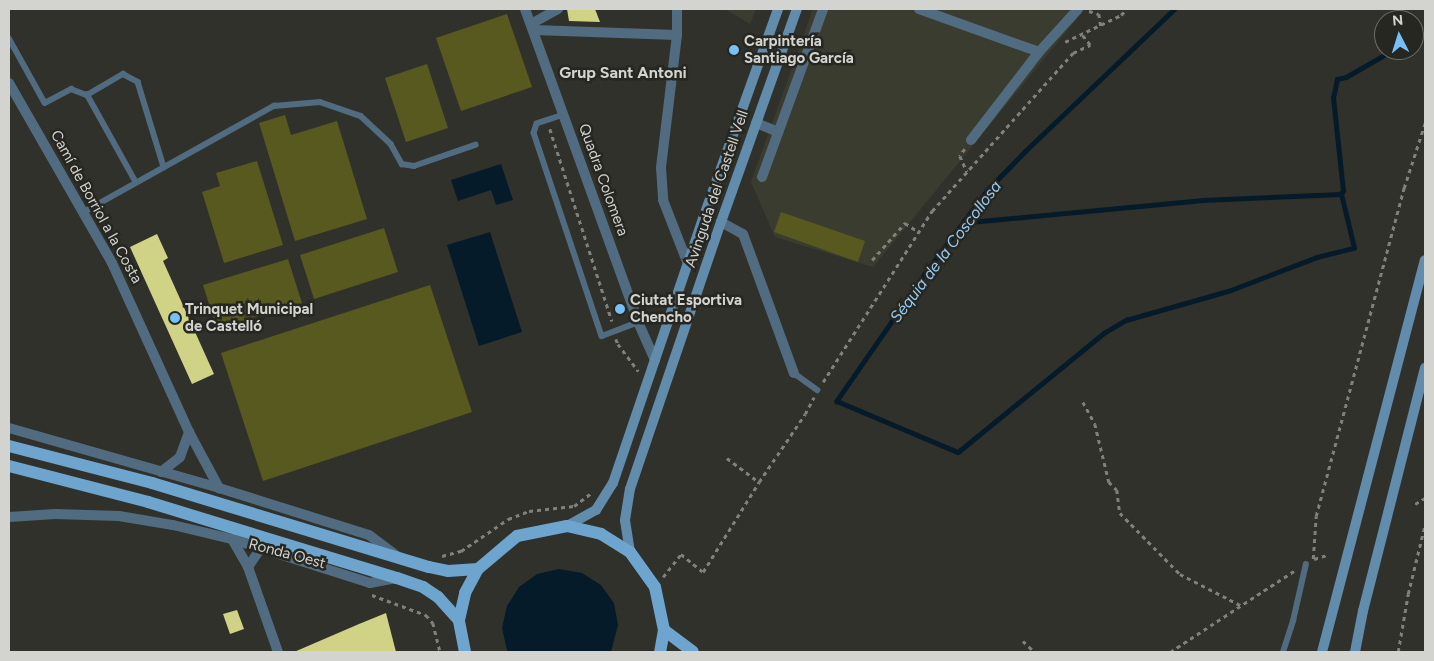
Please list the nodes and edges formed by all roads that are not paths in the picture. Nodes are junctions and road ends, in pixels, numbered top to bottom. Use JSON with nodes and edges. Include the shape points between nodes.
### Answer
{"nodes":[{"id":1,"x":525,"y":9,"type":"edge"},
{"id":2,"x":558,"y":9,"type":"edge"},
{"id":3,"x":677,"y":9,"type":"edge"},
{"id":4,"x":778,"y":9,"type":"edge"},
{"id":5,"x":797,"y":9,"type":"edge"},
{"id":6,"x":823,"y":9,"type":"edge"},
{"id":7,"x":919,"y":9,"type":"edge"},
{"id":8,"x":1080,"y":9,"type":"edge"},
{"id":9,"x":533,"y":27,"type":"junction"},
{"id":10,"x":676,"y":35,"type":"junction"},
{"id":11,"x":9,"y":38,"type":"edge"},
{"id":12,"x":1039,"y":52,"type":"junction"},
{"id":13,"x":9,"y":83,"type":"edge"},
{"id":14,"x":87,"y":95,"type":"junction"},
{"id":15,"x":562,"y":115,"type":"junction"},
{"id":16,"x":756,"y":123,"type":"junction"},
{"id":17,"x":778,"y":132,"type":"junction"},
{"id":18,"x":971,"y":140,"type":"road end"},
{"id":19,"x":475,"y":145,"type":"dead end"},
{"id":20,"x":164,"y":167,"type":"junction"},
{"id":21,"x":762,"y":177,"type":"dead end"},
{"id":22,"x":136,"y":183,"type":"junction"},
{"id":23,"x":84,"y":212,"type":"junction"},
{"id":24,"x":721,"y":222,"type":"junction"},
{"id":25,"x":1425,"y":260,"type":"edge"},
{"id":26,"x":688,"y":264,"type":"junction"},
{"id":27,"x":638,"y":322,"type":"junction"},
{"id":28,"x":655,"y":360,"type":"junction"},
{"id":29,"x":1425,"y":368,"type":"edge"},
{"id":30,"x":794,"y":373,"type":"joint"},
{"id":31,"x":817,"y":390,"type":"road end"},
{"id":32,"x":9,"y":428,"type":"edge"},
{"id":33,"x":189,"y":432,"type":"junction"},
{"id":34,"x":9,"y":446,"type":"edge"},
{"id":35,"x":9,"y":466,"type":"edge"},
{"id":36,"x":161,"y":472,"type":"junction"},
{"id":37,"x":219,"y":488,"type":"junction"},
{"id":38,"x":9,"y":517,"type":"edge"},
{"id":39,"x":567,"y":526,"type":"junction"},
{"id":40,"x":232,"y":539,"type":"junction"},
{"id":41,"x":261,"y":548,"type":"junction"},
{"id":42,"x":630,"y":552,"type":"junction"},
{"id":43,"x":402,"y":559,"type":"junction"},
{"id":44,"x":1306,"y":564,"type":"road end"},
{"id":45,"x":248,"y":567,"type":"junction"},
{"id":46,"x":478,"y":568,"type":"junction"},
{"id":47,"x":397,"y":578,"type":"junction"},
{"id":48,"x":459,"y":620,"type":"junction"},
{"id":49,"x":664,"y":630,"type":"junction"},
{"id":50,"x":278,"y":652,"type":"edge"},
{"id":51,"x":465,"y":652,"type":"edge"},
{"id":52,"x":660,"y":652,"type":"edge"},
{"id":53,"x":693,"y":652,"type":"edge"},
{"id":54,"x":1282,"y":652,"type":"edge"},
{"id":55,"x":1322,"y":652,"type":"edge"},
{"id":56,"x":1355,"y":652,"type":"edge"}],
"edges":[{"from":1,"to":9,"type":"street","name":"Quadra Colomera"},
{"from":2,"to":9,"type":"street"},
{"from":3,"to":10,"type":"street"},
{"from":4,"to":26,"type":"main road","name":"Avinguda del Castell Vell"},
{"from":5,"to":16,"type":"main road","name":"Avinguda del Castell Vell"},
{"from":6,"to":17,"type":"street"},
{"from":7,"to":12,"type":"street"},
{"from":8,"to":12,"type":"street"},
{"from":9,"to":10,"type":"street"},
{"from":9,"to":15,"type":"street","name":"Quadra Colomera"},
{"from":10,"to":26,"type":"street","via":[[661,168],[662,200]]},
{"from":11,"to":14,"type":"lane","via":[[45,103],[71,89]]},
{"from":12,"to":18,"type":"street"},
{"from":13,"to":23,"type":"street","name":"Camí de Borriol a la Costa"},
{"from":14,"to":20,"type":"lane","via":[[123,74],[138,82]]},
{"from":14,"to":22,"type":"lane"},
{"from":15,"to":27,"type":"street","name":"Quadra Colomera"},
{"from":15,"to":27,"type":"lane","via":[[537,124],[534,133],[602,336]]},
{"from":16,"to":17,"type":"street"},
{"from":16,"to":24,"type":"main road","name":"Avinguda del Castell Vell"},
{"from":17,"to":21,"type":"street"},
{"from":19,"to":20,"type":"lane","via":[[414,166],[402,164],[390,144],[361,116],[320,102],[274,106]]},
{"from":20,"to":22,"type":"lane"},
{"from":22,"to":23,"type":"lane"},
{"from":23,"to":33,"type":"street","name":"Camí de Borriol a la Costa","via":[[112,263]]},
{"from":24,"to":30,"type":"street","via":[[743,234]]},
{"from":24,"to":42,"type":"main road","name":"Avinguda del Castell Vell","via":[[630,489],[625,520]]},
{"from":25,"to":55,"type":"main road"},
{"from":26,"to":28,"type":"main road","name":"Avinguda del Castell Vell"},
{"from":27,"to":28,"type":"street","name":"Quadra Colomera"},
{"from":28,"to":39,"type":"main road","name":"Avinguda del Castell Vell","via":[[613,483],[596,510]]},
{"from":29,"to":56,"type":"main road"},
{"from":30,"to":31,"type":"lane"},
{"from":32,"to":36,"type":"street","name":"Ronda Oest"},
{"from":33,"to":36,"type":"street","via":[[180,457]]},
{"from":33,"to":37,"type":"street","name":"Camí de Borriol a la Costa"},
{"from":34,"to":43,"type":"main road","name":"Ronda Oest","via":[[152,483]]},
{"from":35,"to":47,"type":"main road","name":"Ronda Oest","via":[[148,502]]},
{"from":36,"to":37,"type":"street","name":"Ronda Oest"},
{"from":37,"to":43,"type":"street","name":"Ronda Oest","via":[[369,535]]},
{"from":38,"to":40,"type":"street","name":"Ronda Oest","via":[[54,514],[119,516]]},
{"from":39,"to":42,"type":"main road","via":[[601,534]]},
{"from":39,"to":46,"type":"main road","via":[[516,536]]},
{"from":40,"to":41,"type":"street","name":"Ronda Oest"},
{"from":40,"to":45,"type":"street"},
{"from":41,"to":45,"type":"street"},
{"from":41,"to":47,"type":"street","name":"Ronda Oest","via":[[370,583]]},
{"from":42,"to":49,"type":"main road","via":[[655,588]]},
{"from":43,"to":46,"type":"main road","name":"Ronda Oest","via":[[448,571]]},
{"from":44,"to":54,"type":"lane"},
{"from":45,"to":50,"type":"street"},
{"from":46,"to":48,"type":"main road","via":[[465,593]]},
{"from":47,"to":48,"type":"main road","name":"Ronda Oest","via":[[423,587],[438,597]]},
{"from":48,"to":51,"type":"main road"},
{"from":49,"to":52,"type":"main road"},
{"from":49,"to":53,"type":"main road"}]}
